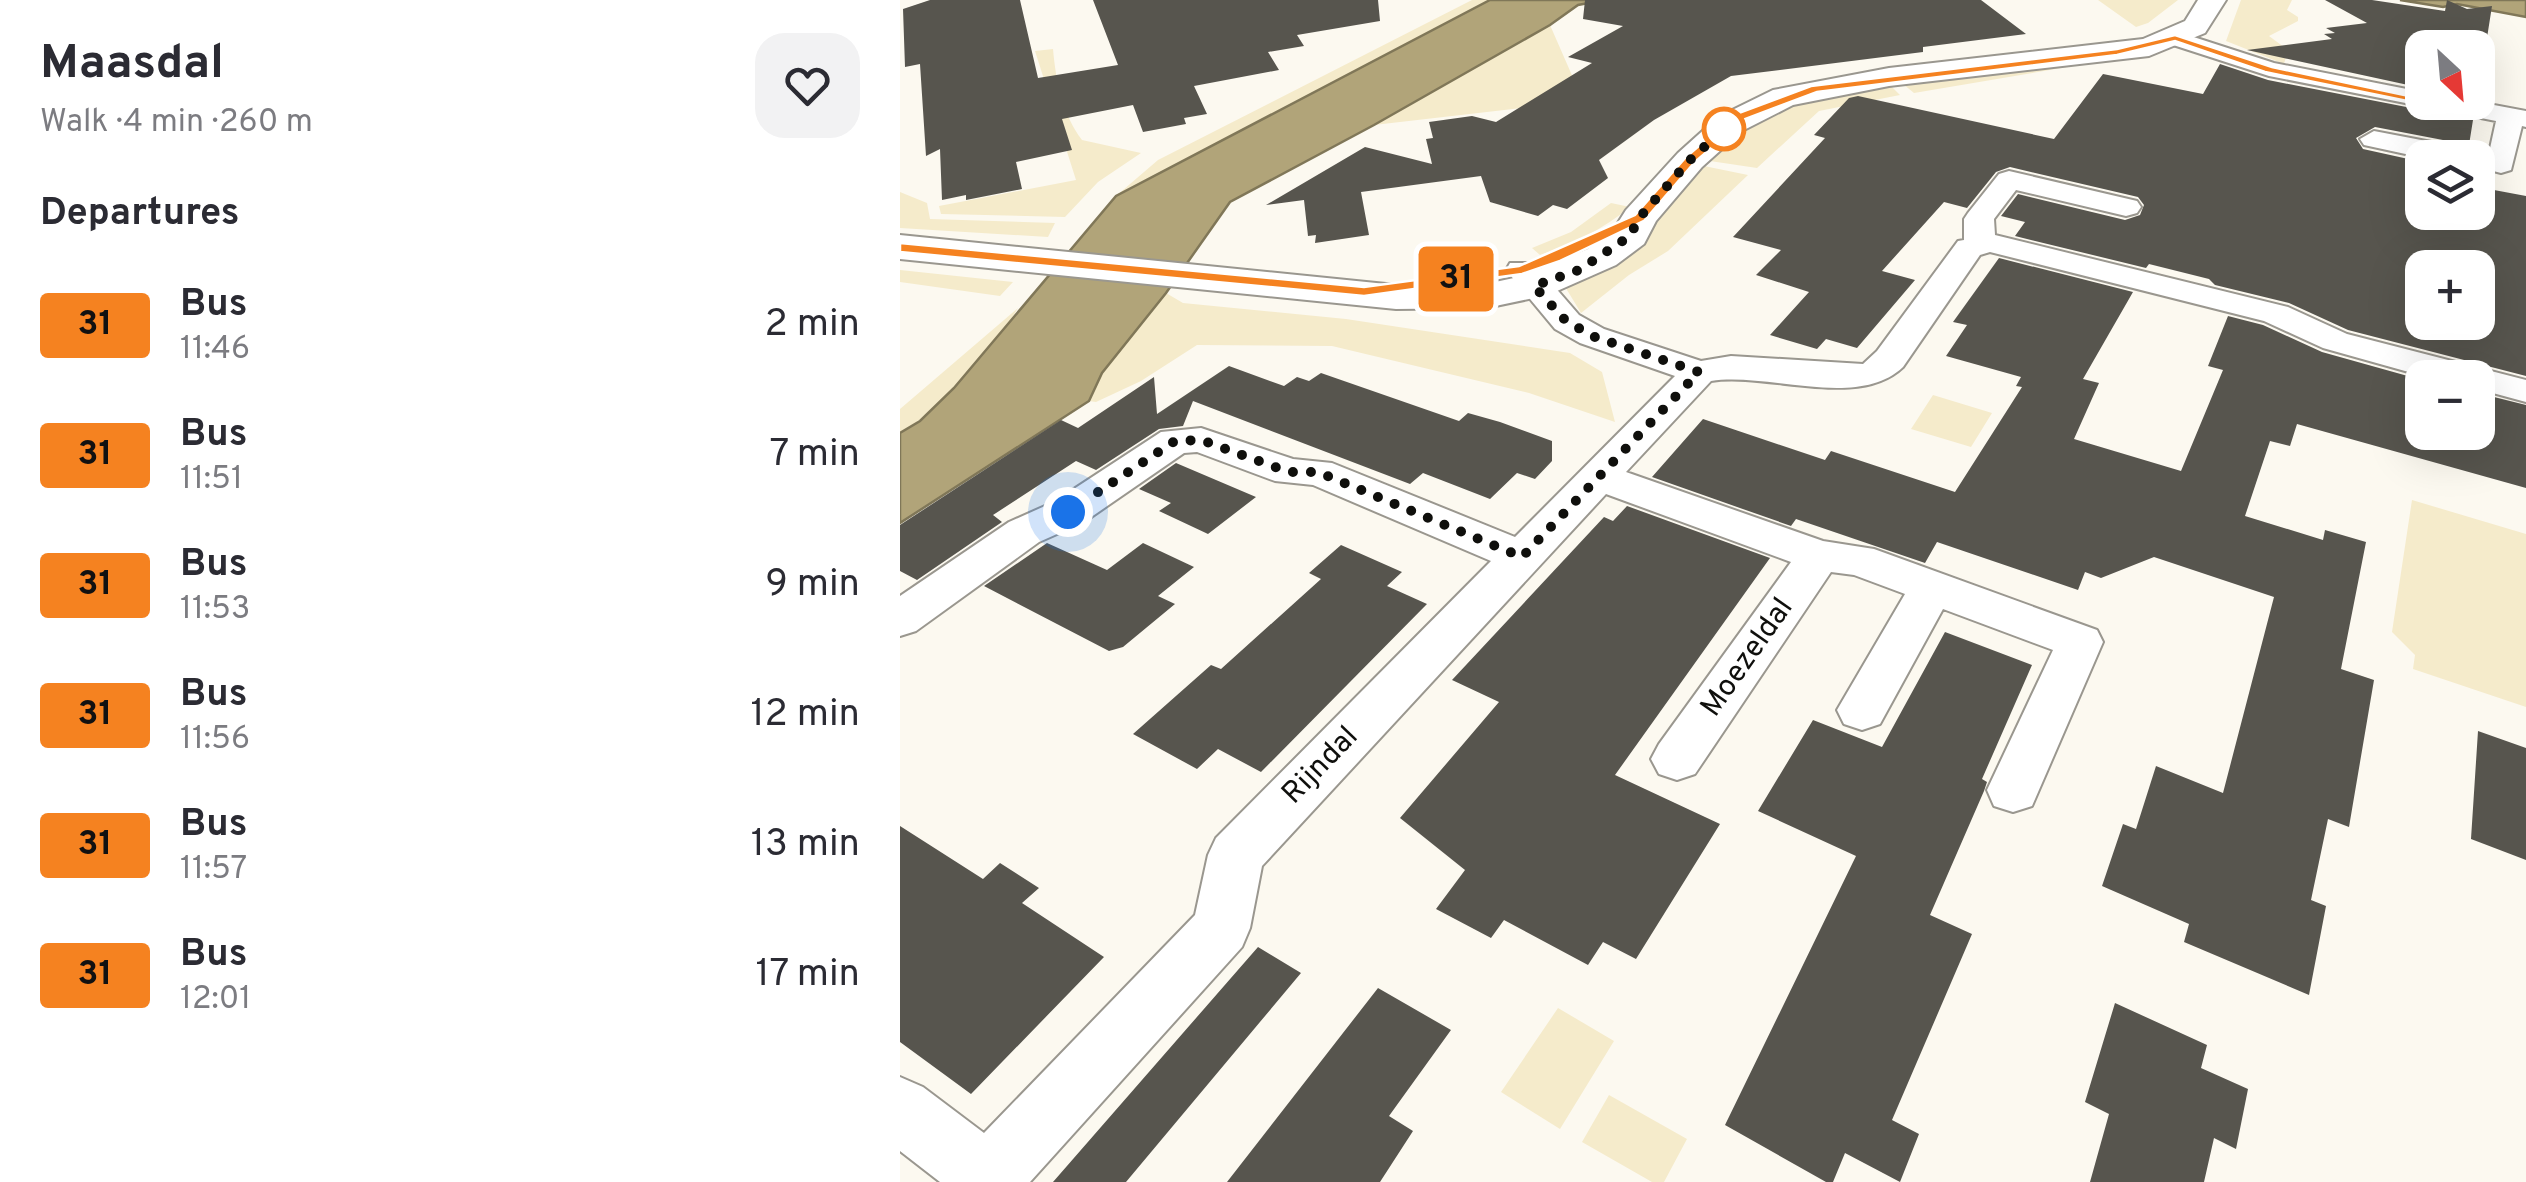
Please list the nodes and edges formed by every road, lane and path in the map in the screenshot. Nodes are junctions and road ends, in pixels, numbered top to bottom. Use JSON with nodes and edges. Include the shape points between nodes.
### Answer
{"nodes":[{"id":1,"x":2212,"y":0,"type":"edge"},
{"id":2,"x":2175,"y":38,"type":"junction"},
{"id":3,"x":2405,"y":97,"type":"edge"},
{"id":4,"x":2518,"y":117,"type":"edge"},
{"id":5,"x":2374,"y":140,"type":"dead end"},
{"id":6,"x":2405,"y":146,"type":"edge"},
{"id":7,"x":2495,"y":163,"type":"edge"},
{"id":8,"x":2126,"y":208,"type":"dead end"},
{"id":9,"x":1980,"y":243,"type":"junction"},
{"id":10,"x":900,"y":248,"type":"edge"},
{"id":11,"x":1528,"y":278,"type":"junction"},
{"id":12,"x":2409,"y":360,"type":"edge"},
{"id":13,"x":1699,"y":372,"type":"junction"},
{"id":14,"x":2495,"y":383,"type":"edge"},
{"id":15,"x":2526,"y":391,"type":"edge"},
{"id":16,"x":1599,"y":477,"type":"junction"},
{"id":17,"x":1819,"y":556,"type":"junction"},
{"id":18,"x":1522,"y":557,"type":"junction"},
{"id":19,"x":1932,"y":586,"type":"junction"},
{"id":20,"x":900,"y":619,"type":"edge"},
{"id":21,"x":1862,"y":710,"type":"dead end"},
{"id":22,"x":1677,"y":760,"type":"dead end"},
{"id":23,"x":2013,"y":790,"type":"dead end"},
{"id":24,"x":900,"y":1110,"type":"edge"},
{"id":25,"x":986,"y":1179,"type":"edge"}],
"edges":[{"from":1,"to":2,"type":"street","via":[[2194,27]]},
{"from":2,"to":3,"type":"street","via":[[2269,70]]},
{"from":2,"to":11,"type":"street","via":[[2117,52],[1784,97],[1730,124],[1690,160],[1630,236],[1602,257]]},
{"from":4,"to":7,"type":"street","via":[[2501,164]]},
{"from":5,"to":6,"type":"street"},
{"from":8,"to":9,"type":"street","via":[[2009,180],[1979,220]]},
{"from":9,"to":12,"type":"street","via":[[2276,314],[2334,340]]},
{"from":9,"to":13,"type":"street","via":[[1969,248],[1875,372],[1731,366]]},
{"from":10,"to":11,"type":"street","via":[[1453,299]]},
{"from":11,"to":13,"type":"street","via":[[1565,320],[1592,336]]},
{"from":13,"to":16,"type":"street","name":"Rijndal"},
{"from":14,"to":15,"type":"street"},
{"from":16,"to":17,"type":"street"},
{"from":16,"to":18,"type":"street","name":"Rijndal"},
{"from":17,"to":19,"type":"street","via":[[1860,560]]},
{"from":17,"to":22,"type":"street","name":"Moezeldal"},
{"from":18,"to":20,"type":"street","via":[[1318,472],[1289,472],[1201,440],[1175,441],[1068,512],[1024,532]]},
{"from":18,"to":25,"type":"street","name":"Rijndal","via":[[1236,854],[1220,928]]},
{"from":19,"to":21,"type":"street"},
{"from":19,"to":23,"type":"street","via":[[2080,642]]},
{"from":24,"to":25,"type":"street"}]}
